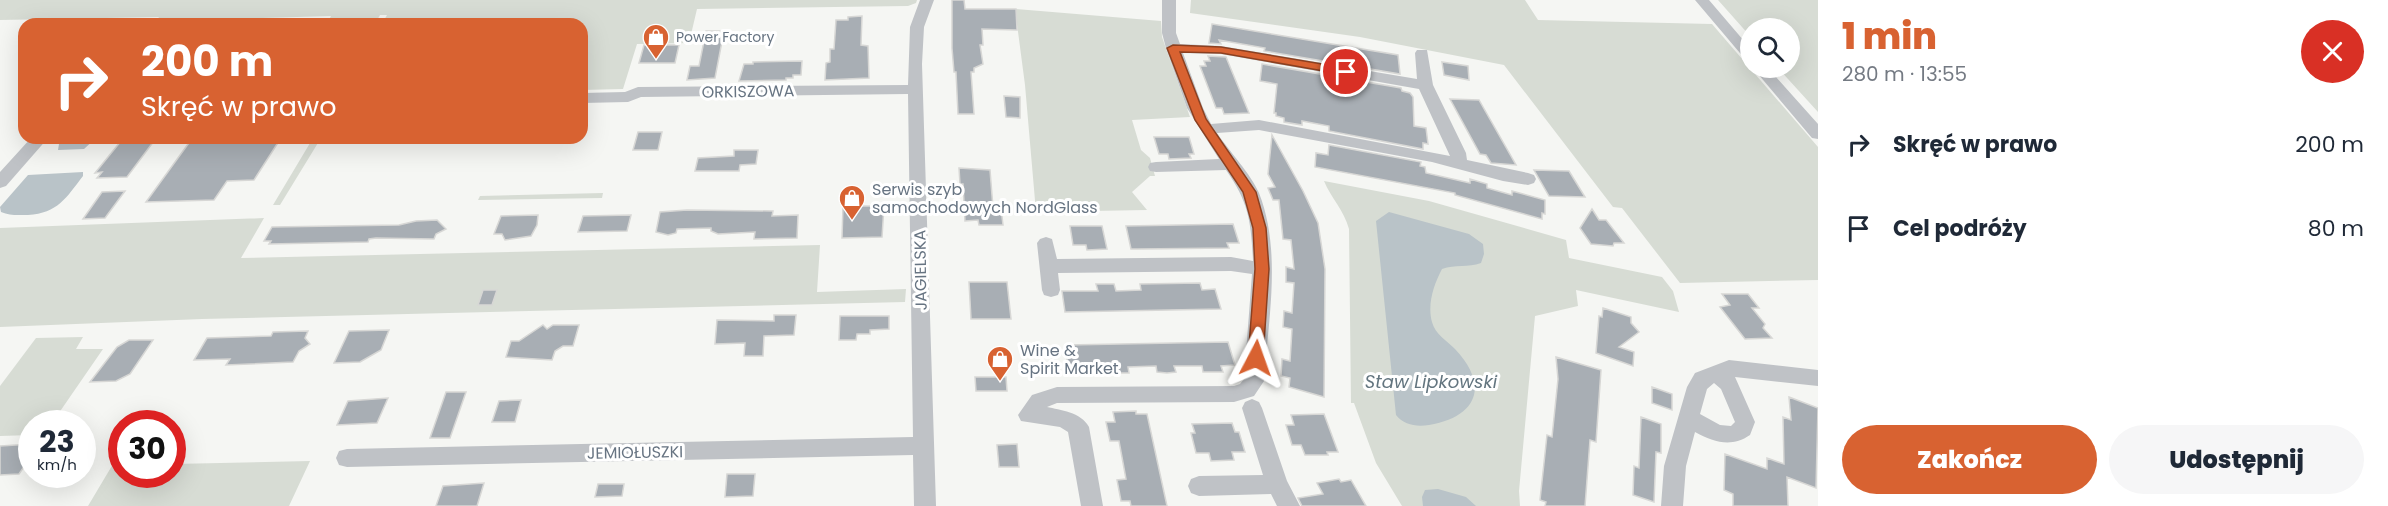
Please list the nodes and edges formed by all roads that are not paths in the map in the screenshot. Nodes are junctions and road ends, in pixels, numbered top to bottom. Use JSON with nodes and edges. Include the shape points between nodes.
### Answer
{"nodes":[{"id":1,"x":927,"y":0,"type":"edge"},
{"id":2,"x":1169,"y":0,"type":"edge"},
{"id":3,"x":1702,"y":0,"type":"edge"},
{"id":4,"x":1740,"y":44,"type":"edge"},
{"id":5,"x":1173,"y":48,"type":"junction"},
{"id":6,"x":1422,"y":53,"type":"dead end"},
{"id":7,"x":1769,"y":78,"type":"edge"},
{"id":8,"x":1425,"y":85,"type":"junction"},
{"id":9,"x":916,"y":89,"type":"junction"},
{"id":10,"x":588,"y":98,"type":"edge"},
{"id":11,"x":1206,"y":129,"type":"junction"},
{"id":12,"x":1818,"y":134,"type":"edge"},
{"id":13,"x":35,"y":144,"type":"edge"},
{"id":14,"x":1459,"y":163,"type":"junction"},
{"id":15,"x":1232,"y":164,"type":"junction"},
{"id":16,"x":1156,"y":167,"type":"dead end"},
{"id":17,"x":1528,"y":178,"type":"dead end"},
{"id":18,"x":0,"y":182,"type":"edge"},
{"id":19,"x":1046,"y":243,"type":"dead end"},
{"id":20,"x":1048,"y":266,"type":"junction"},
{"id":21,"x":1262,"y":269,"type":"junction"},
{"id":22,"x":1051,"y":290,"type":"dead end"},
{"id":23,"x":1718,"y":374,"type":"junction"},
{"id":24,"x":1818,"y":378,"type":"edge"},
{"id":25,"x":1252,"y":408,"type":"dead end"},
{"id":26,"x":1690,"y":419,"type":"junction"},
{"id":27,"x":924,"y":446,"type":"junction"},
{"id":28,"x":347,"y":458,"type":"dead end"},
{"id":29,"x":1277,"y":484,"type":"junction"},
{"id":30,"x":1199,"y":486,"type":"dead end"},
{"id":31,"x":925,"y":506,"type":"edge"},
{"id":32,"x":1092,"y":506,"type":"edge"},
{"id":33,"x":1289,"y":506,"type":"edge"},
{"id":34,"x":1672,"y":506,"type":"edge"}],
"edges":[{"from":1,"to":9,"type":"street","name":"JAGIELSKA","via":[[917,27]]},
{"from":2,"to":5,"type":"street"},
{"from":3,"to":4,"type":"street"},
{"from":5,"to":8,"type":"street","via":[[1214,49]]},
{"from":5,"to":11,"type":"street"},
{"from":6,"to":8,"type":"street"},
{"from":7,"to":12,"type":"street"},
{"from":8,"to":14,"type":"street","via":[[1458,153]]},
{"from":9,"to":10,"type":"street","name":"ORKISZOWA","via":[[638,92],[628,97]]},
{"from":9,"to":27,"type":"street","name":"JAGIELSKA"},
{"from":11,"to":14,"type":"street","via":[[1259,125]]},
{"from":11,"to":15,"type":"street"},
{"from":13,"to":18,"type":"street"},
{"from":14,"to":17,"type":"street"},
{"from":15,"to":16,"type":"street"},
{"from":15,"to":21,"type":"street","via":[[1250,192],[1260,228]]},
{"from":19,"to":20,"type":"street"},
{"from":20,"to":21,"type":"street","via":[[1231,264]]},
{"from":20,"to":22,"type":"street"},
{"from":21,"to":32,"type":"street","via":[[1254,381],[1247,390],[1234,394],[1056,394],[1032,406],[1028,415],[1059,417],[1078,427]]},
{"from":23,"to":24,"type":"street","via":[[1729,368]]},
{"from":23,"to":26,"type":"street","via":[[1702,379],[1697,387]]},
{"from":23,"to":26,"type":"street","via":[[1729,384],[1745,422],[1743,429],[1724,435]]},
{"from":25,"to":29,"type":"street"},
{"from":26,"to":34,"type":"street","via":[[1675,466]]},
{"from":27,"to":28,"type":"street","name":"JEMIOŁUSZKI"},
{"from":27,"to":31,"type":"street","name":"JAGIELSKA"},
{"from":29,"to":30,"type":"street"},
{"from":29,"to":33,"type":"street"}]}
